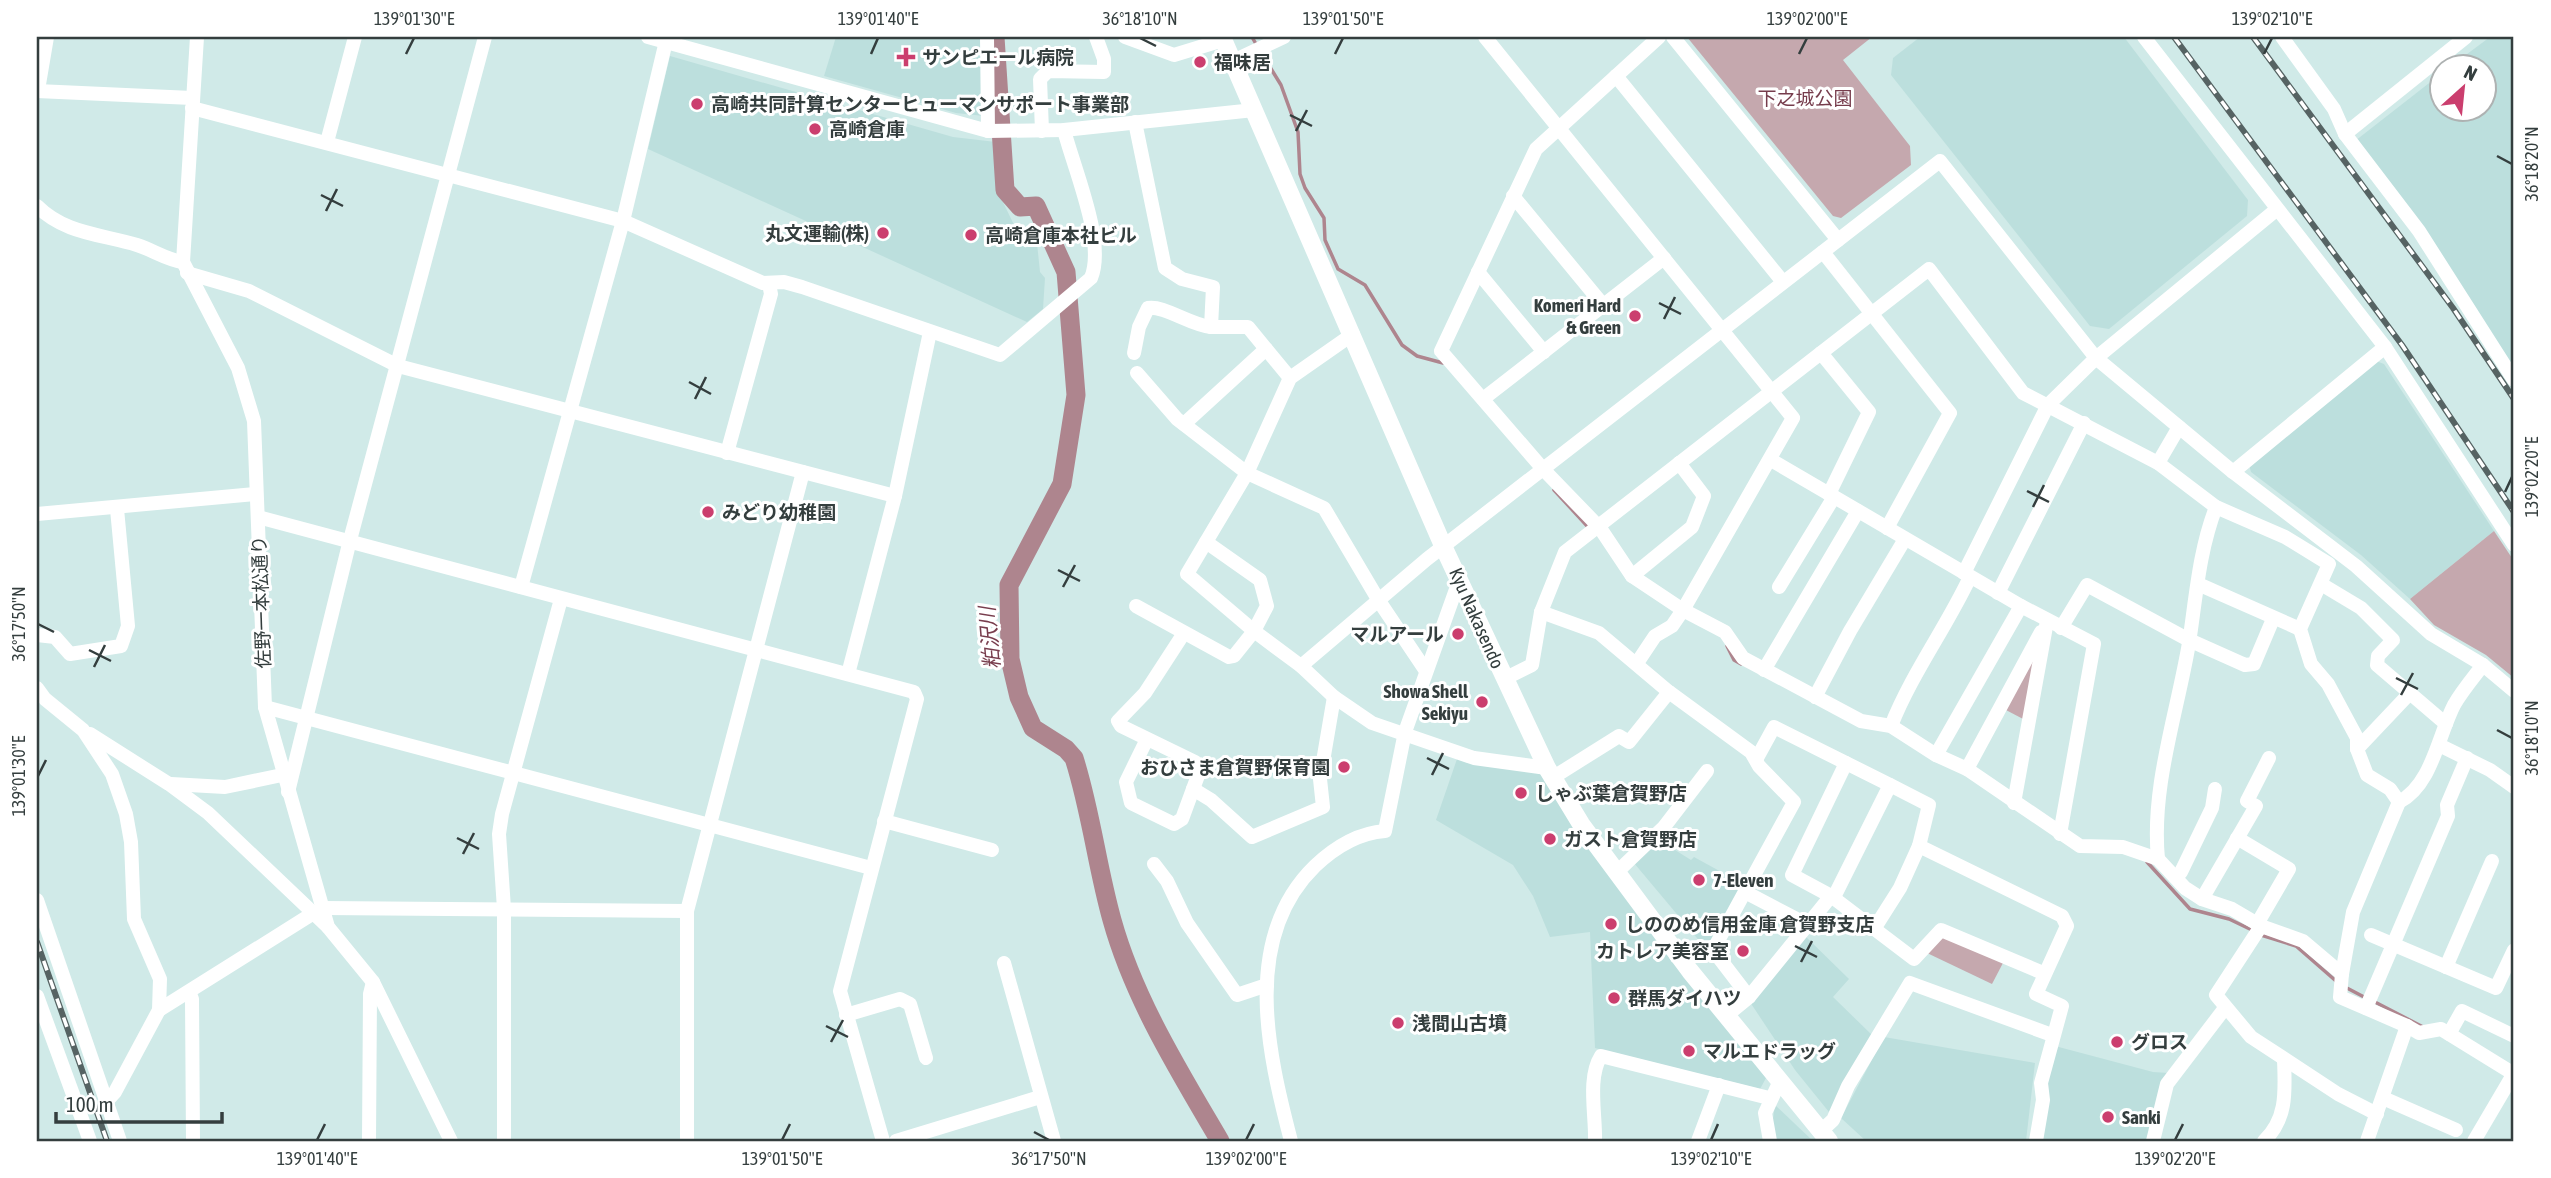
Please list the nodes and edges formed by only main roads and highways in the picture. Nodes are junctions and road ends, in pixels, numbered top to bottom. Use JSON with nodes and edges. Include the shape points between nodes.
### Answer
{"nodes":[{"id":1,"x":1222,"y":38,"type":"edge"},
{"id":2,"x":1824,"y":1137,"type":"edge"}],
"edges":[{"from":1,"to":2,"type":"main road","name":"Kyu Nakasendo","via":[[1444,548],[1550,773],[1617,872],[1726,1016],[1774,1091]]}]}
